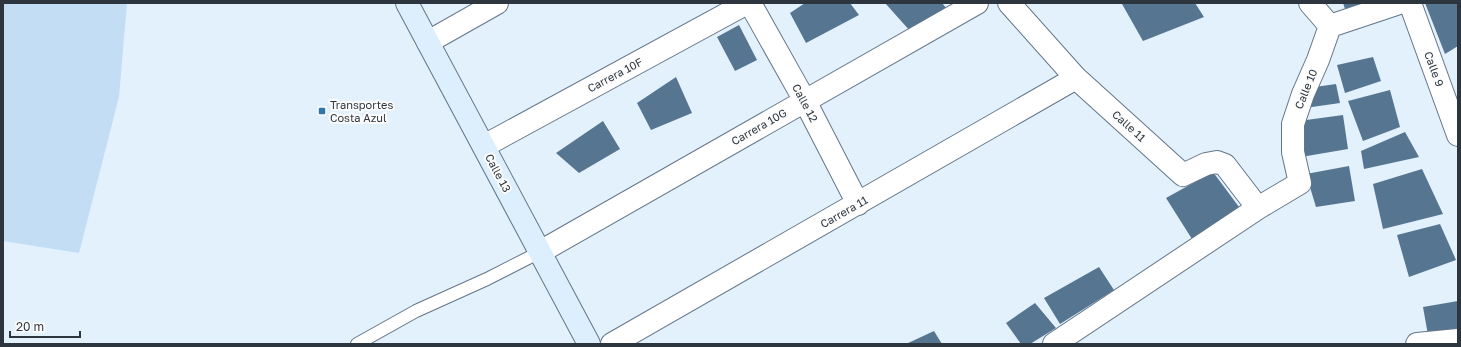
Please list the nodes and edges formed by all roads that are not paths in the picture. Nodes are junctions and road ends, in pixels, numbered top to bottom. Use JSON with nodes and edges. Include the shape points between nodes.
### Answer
{"nodes":[{"id":1,"x":407,"y":3,"type":"edge"},
{"id":2,"x":497,"y":3,"type":"edge"},
{"id":3,"x":749,"y":3,"type":"edge"},
{"id":4,"x":978,"y":3,"type":"edge"},
{"id":5,"x":1008,"y":3,"type":"edge"},
{"id":6,"x":1310,"y":3,"type":"edge"},
{"id":7,"x":1399,"y":3,"type":"edge"},
{"id":8,"x":1410,"y":3,"type":"edge"},
{"id":9,"x":1330,"y":26,"type":"junction"},
{"id":10,"x":428,"y":42,"type":"junction"},
{"id":11,"x":1076,"y":78,"type":"junction"},
{"id":12,"x":805,"y":101,"type":"junction"},
{"id":13,"x":1458,"y":135,"type":"edge"},
{"id":14,"x":484,"y":146,"type":"junction"},
{"id":15,"x":858,"y":204,"type":"junction"},
{"id":16,"x":1258,"y":208,"type":"junction"},
{"id":17,"x":540,"y":252,"type":"junction"},
{"id":18,"x":1458,"y":340,"type":"edge"},
{"id":19,"x":357,"y":344,"type":"edge"},
{"id":20,"x":589,"y":344,"type":"edge"},
{"id":21,"x":612,"y":344,"type":"edge"},
{"id":22,"x":1054,"y":344,"type":"edge"},
{"id":23,"x":1417,"y":344,"type":"edge"}],
"edges":[{"from":1,"to":10,"type":"street","name":"Calle 13"},
{"from":2,"to":10,"type":"street"},
{"from":3,"to":12,"type":"street","name":"Calle 12"},
{"from":3,"to":14,"type":"street","name":"Carrera 10F"},
{"from":4,"to":12,"type":"street","name":"Carrera 10G"},
{"from":5,"to":11,"type":"street","name":"Calle 11"},
{"from":6,"to":9,"type":"street"},
{"from":7,"to":9,"type":"street"},
{"from":8,"to":13,"type":"street","name":"Calle 9"},
{"from":9,"to":16,"type":"street","name":"Calle 10","via":[[1293,124],[1292,152],[1300,184]]},
{"from":10,"to":14,"type":"street","name":"Calle 13"},
{"from":11,"to":15,"type":"street","name":"Carrera 11"},
{"from":11,"to":16,"type":"street","name":"Calle 11","via":[[1183,175],[1211,163],[1225,165]]},
{"from":12,"to":15,"type":"street","name":"Calle 12"},
{"from":12,"to":17,"type":"street","name":"Carrera 10G"},
{"from":14,"to":17,"type":"street","name":"Calle 13"},
{"from":15,"to":21,"type":"street","name":"Carrera 11"},
{"from":16,"to":22,"type":"street"},
{"from":17,"to":19,"type":"lane","via":[[416,311]]},
{"from":17,"to":20,"type":"street","name":"Calle 13"},
{"from":18,"to":23,"type":"street"}]}
